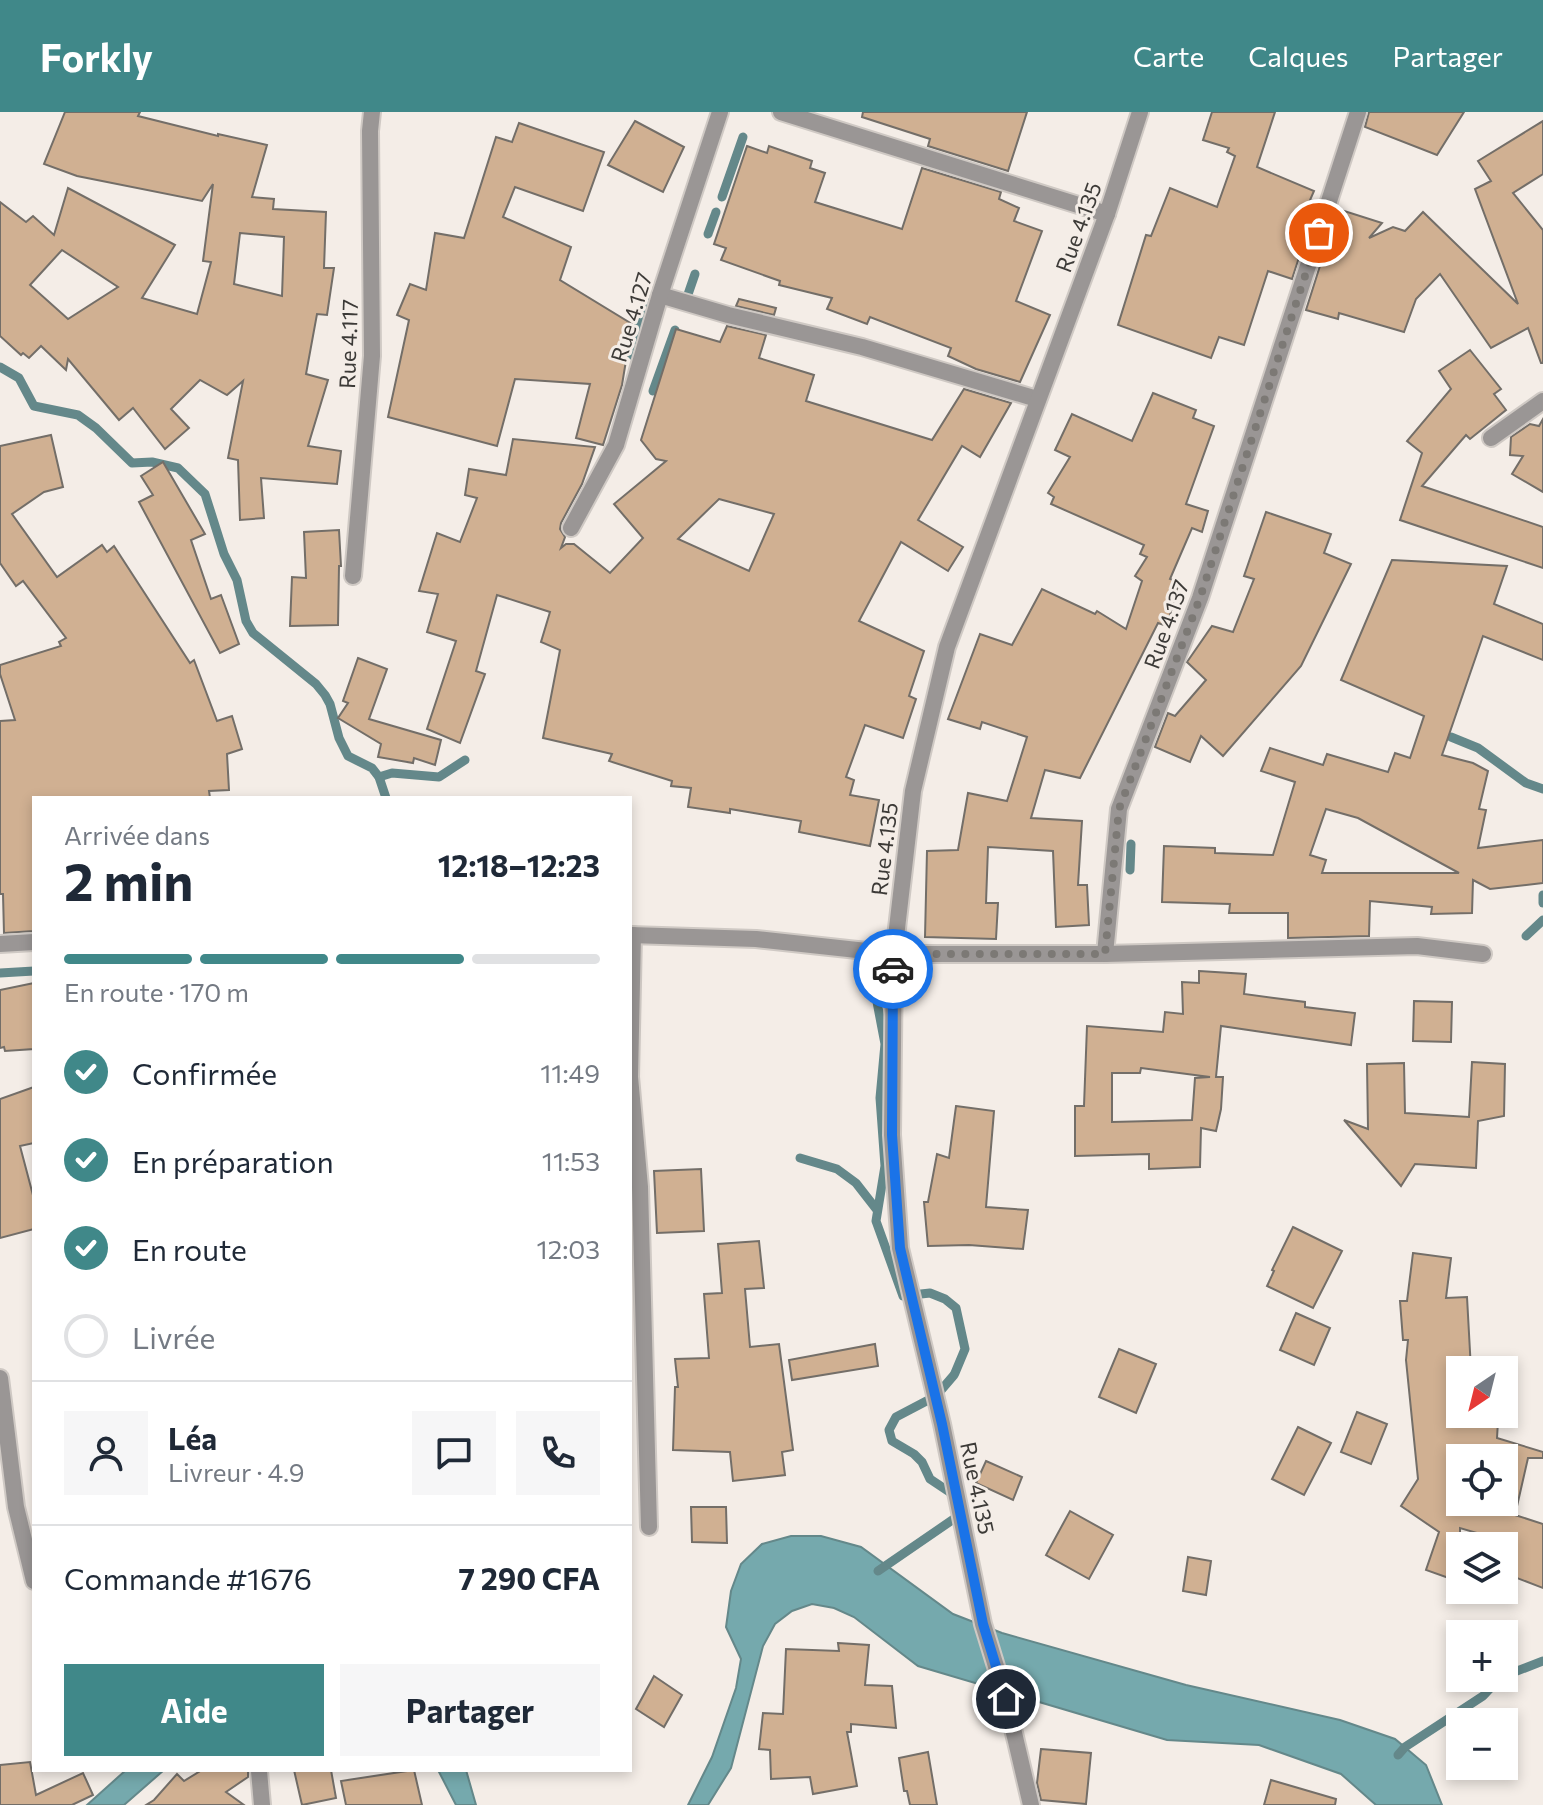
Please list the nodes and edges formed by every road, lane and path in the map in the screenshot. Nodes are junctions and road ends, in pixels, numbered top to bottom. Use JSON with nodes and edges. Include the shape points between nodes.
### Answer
{"nodes":[{"id":1,"x":372,"y":112,"type":"edge"},
{"id":2,"x":720,"y":112,"type":"edge"},
{"id":3,"x":781,"y":112,"type":"edge"},
{"id":4,"x":1140,"y":112,"type":"edge"},
{"id":5,"x":1358,"y":112,"type":"edge"},
{"id":6,"x":1107,"y":214,"type":"junction"},
{"id":7,"x":660,"y":295,"type":"junction"},
{"id":8,"x":1037,"y":399,"type":"junction"},
{"id":9,"x":1543,"y":401,"type":"edge"},
{"id":10,"x":1491,"y":438,"type":"dead end"},
{"id":11,"x":571,"y":528,"type":"dead end"},
{"id":12,"x":353,"y":576,"type":"dead end"},
{"id":13,"x":632,"y":935,"type":"edge"},
{"id":14,"x":32,"y":942,"type":"edge"},
{"id":15,"x":0,"y":944,"type":"edge"},
{"id":16,"x":894,"y":954,"type":"junction"},
{"id":17,"x":1105,"y":954,"type":"junction"},
{"id":18,"x":1483,"y":954,"type":"dead end"},
{"id":19,"x":632,"y":1099,"type":"edge"},
{"id":20,"x":0,"y":1378,"type":"edge"},
{"id":21,"x":649,"y":1527,"type":"dead end"},
{"id":22,"x":32,"y":1573,"type":"edge"},
{"id":23,"x":259,"y":1772,"type":"edge"},
{"id":24,"x":262,"y":1805,"type":"edge"},
{"id":25,"x":1031,"y":1805,"type":"edge"}],
"edges":[{"from":1,"to":12,"type":"street","name":"Rue 4.117","via":[[372,356]]},
{"from":2,"to":7,"type":"street","name":"Rue 4.127"},
{"from":3,"to":6,"type":"street"},
{"from":4,"to":6,"type":"street","name":"Rue 4.135"},
{"from":5,"to":17,"type":"street","name":"Rue 4.137","via":[[1200,598],[1119,809]]},
{"from":6,"to":8,"type":"street","name":"Rue 4.135"},
{"from":7,"to":8,"type":"street"},
{"from":7,"to":11,"type":"street","name":"Rue 4.127","via":[[616,445]]},
{"from":8,"to":16,"type":"street","name":"Rue 4.135","via":[[947,647],[913,791]]},
{"from":9,"to":10,"type":"street"},
{"from":13,"to":16,"type":"street","via":[[756,939]]},
{"from":14,"to":15,"type":"street"},
{"from":16,"to":17,"type":"street"},
{"from":16,"to":25,"type":"street","name":"Rue 4.135","via":[[892,1135],[900,1248],[983,1624]]},
{"from":17,"to":18,"type":"street","via":[[1390,946]]},
{"from":19,"to":21,"type":"street","via":[[640,1187]]},
{"from":20,"to":22,"type":"street","via":[[16,1507]]},
{"from":23,"to":24,"type":"street"}]}
